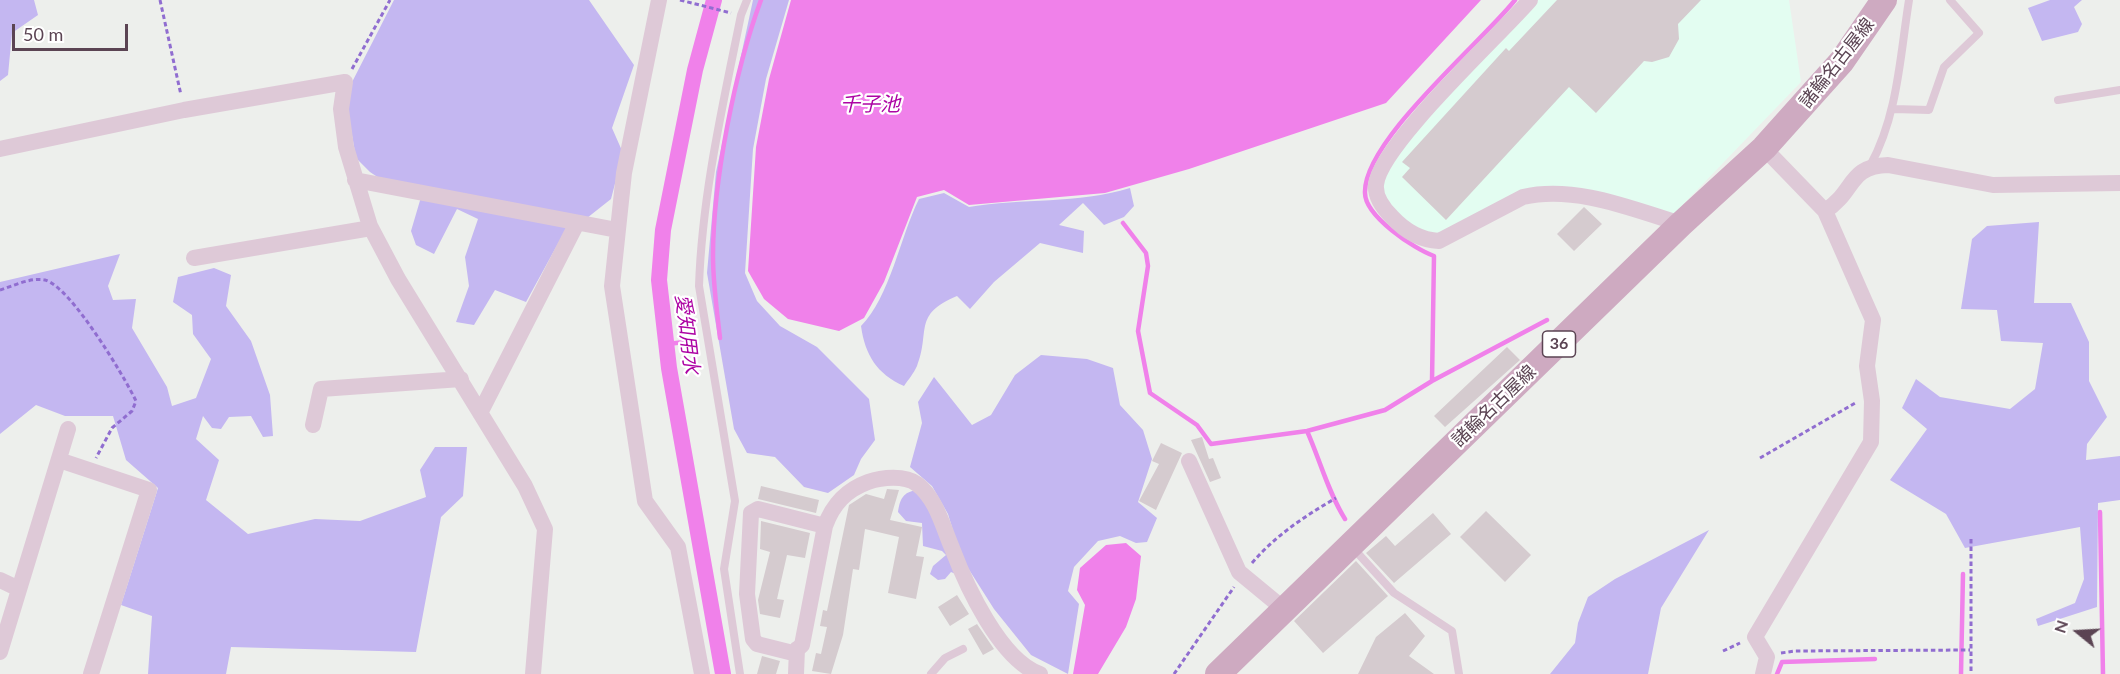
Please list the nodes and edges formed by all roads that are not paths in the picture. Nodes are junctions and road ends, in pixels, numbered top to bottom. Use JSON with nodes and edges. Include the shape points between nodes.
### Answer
{"nodes":[{"id":1,"x":659,"y":0,"type":"edge"},
{"id":2,"x":747,"y":0,"type":"edge"},
{"id":3,"x":1530,"y":0,"type":"edge"},
{"id":4,"x":1884,"y":0,"type":"edge"},
{"id":5,"x":1909,"y":0,"type":"edge"},
{"id":6,"x":1950,"y":0,"type":"edge"},
{"id":7,"x":2120,"y":90,"type":"edge"},
{"id":8,"x":2058,"y":100,"type":"dead end"},
{"id":9,"x":1894,"y":109,"type":"junction"},
{"id":10,"x":1764,"y":148,"type":"junction"},
{"id":11,"x":0,"y":149,"type":"edge"},
{"id":12,"x":1870,"y":166,"type":"junction"},
{"id":13,"x":355,"y":180,"type":"junction"},
{"id":14,"x":2120,"y":183,"type":"edge"},
{"id":15,"x":1824,"y":211,"type":"junction"},
{"id":16,"x":577,"y":222,"type":"junction"},
{"id":17,"x":1682,"y":224,"type":"junction"},
{"id":18,"x":371,"y":228,"type":"junction"},
{"id":19,"x":617,"y":230,"type":"junction"},
{"id":20,"x":194,"y":258,"type":"dead end"},
{"id":21,"x":461,"y":379,"type":"junction"},
{"id":22,"x":480,"y":412,"type":"junction"},
{"id":23,"x":313,"y":425,"type":"dead end"},
{"id":24,"x":68,"y":429,"type":"dead end"},
{"id":25,"x":59,"y":460,"type":"junction"},
{"id":26,"x":1189,"y":461,"type":"dead end"},
{"id":27,"x":825,"y":526,"type":"junction"},
{"id":28,"x":1351,"y":545,"type":"junction"},
{"id":29,"x":0,"y":580,"type":"edge"},
{"id":30,"x":19,"y":590,"type":"junction"},
{"id":31,"x":1285,"y":610,"type":"junction"},
{"id":32,"x":797,"y":649,"type":"junction"},
{"id":33,"x":963,"y":649,"type":"dead end"},
{"id":34,"x":0,"y":652,"type":"edge"},
{"id":35,"x":91,"y":674,"type":"edge"},
{"id":36,"x":533,"y":674,"type":"edge"},
{"id":37,"x":702,"y":674,"type":"edge"},
{"id":38,"x":740,"y":674,"type":"edge"},
{"id":39,"x":796,"y":674,"type":"edge"},
{"id":40,"x":931,"y":674,"type":"edge"},
{"id":41,"x":1040,"y":674,"type":"edge"},
{"id":42,"x":1218,"y":674,"type":"edge"},
{"id":43,"x":1459,"y":674,"type":"edge"},
{"id":44,"x":1763,"y":674,"type":"edge"}],
"edges":[{"from":1,"to":19,"type":"street","via":[[624,173]]},
{"from":2,"to":38,"type":"lane","via":[[709,184],[699,286],[735,501],[724,568]]},
{"from":3,"to":17,"type":"street","via":[[1388,155],[1376,184],[1382,204],[1394,220],[1419,238],[1439,241],[1523,197],[1537,194],[1564,193]]},
{"from":4,"to":10,"type":"main road","name":"諸輪名古屋線","number":"36","via":[[1836,69]]},
{"from":5,"to":9,"type":"lane"},
{"from":6,"to":9,"type":"lane","via":[[1979,33],[1944,67],[1929,110]]},
{"from":7,"to":8,"type":"lane"},
{"from":9,"to":12,"type":"lane"},
{"from":10,"to":15,"type":"street"},
{"from":10,"to":17,"type":"main road","name":"諸輪名古屋線","number":"36"},
{"from":11,"to":13,"type":"street","via":[[184,110],[345,82],[341,109]]},
{"from":12,"to":14,"type":"street","via":[[1888,165],[1993,185]]},
{"from":12,"to":15,"type":"street","via":[[1858,173],[1837,203]]},
{"from":13,"to":16,"type":"street"},
{"from":13,"to":18,"type":"street"},
{"from":15,"to":44,"type":"street","via":[[1873,320],[1867,366],[1872,398],[1870,442],[1755,637],[1767,657]]},
{"from":16,"to":19,"type":"street"},
{"from":16,"to":22,"type":"street"},
{"from":17,"to":28,"type":"main road","name":"諸輪名古屋線","number":"36"},
{"from":18,"to":20,"type":"street"},
{"from":18,"to":21,"type":"street"},
{"from":19,"to":37,"type":"street","via":[[612,286],[645,501],[678,547]]},
{"from":21,"to":22,"type":"street"},
{"from":21,"to":23,"type":"street","via":[[321,389]]},
{"from":22,"to":36,"type":"street","via":[[525,486],[545,529]]},
{"from":24,"to":25,"type":"street"},
{"from":25,"to":30,"type":"street"},
{"from":25,"to":35,"type":"street","via":[[149,490]]},
{"from":26,"to":31,"type":"street","via":[[1243,573]]},
{"from":27,"to":32,"type":"street","via":[[802,645]]},
{"from":27,"to":32,"type":"street","via":[[758,509],[751,513],[747,594],[753,639],[757,644],[793,653]]},
{"from":27,"to":41,"type":"street","via":[[848,490],[870,481],[898,478],[915,482],[931,500],[957,562],[991,626],[1018,662]]},
{"from":28,"to":31,"type":"main road","name":"諸輪名古屋線","number":"36"},
{"from":28,"to":43,"type":"lane","via":[[1394,593],[1452,631]]},
{"from":29,"to":30,"type":"street"},
{"from":30,"to":34,"type":"street"},
{"from":31,"to":42,"type":"main road","name":"諸輪名古屋線","number":"36"},
{"from":32,"to":39,"type":"street"},
{"from":33,"to":40,"type":"lane","via":[[945,658]]}]}
